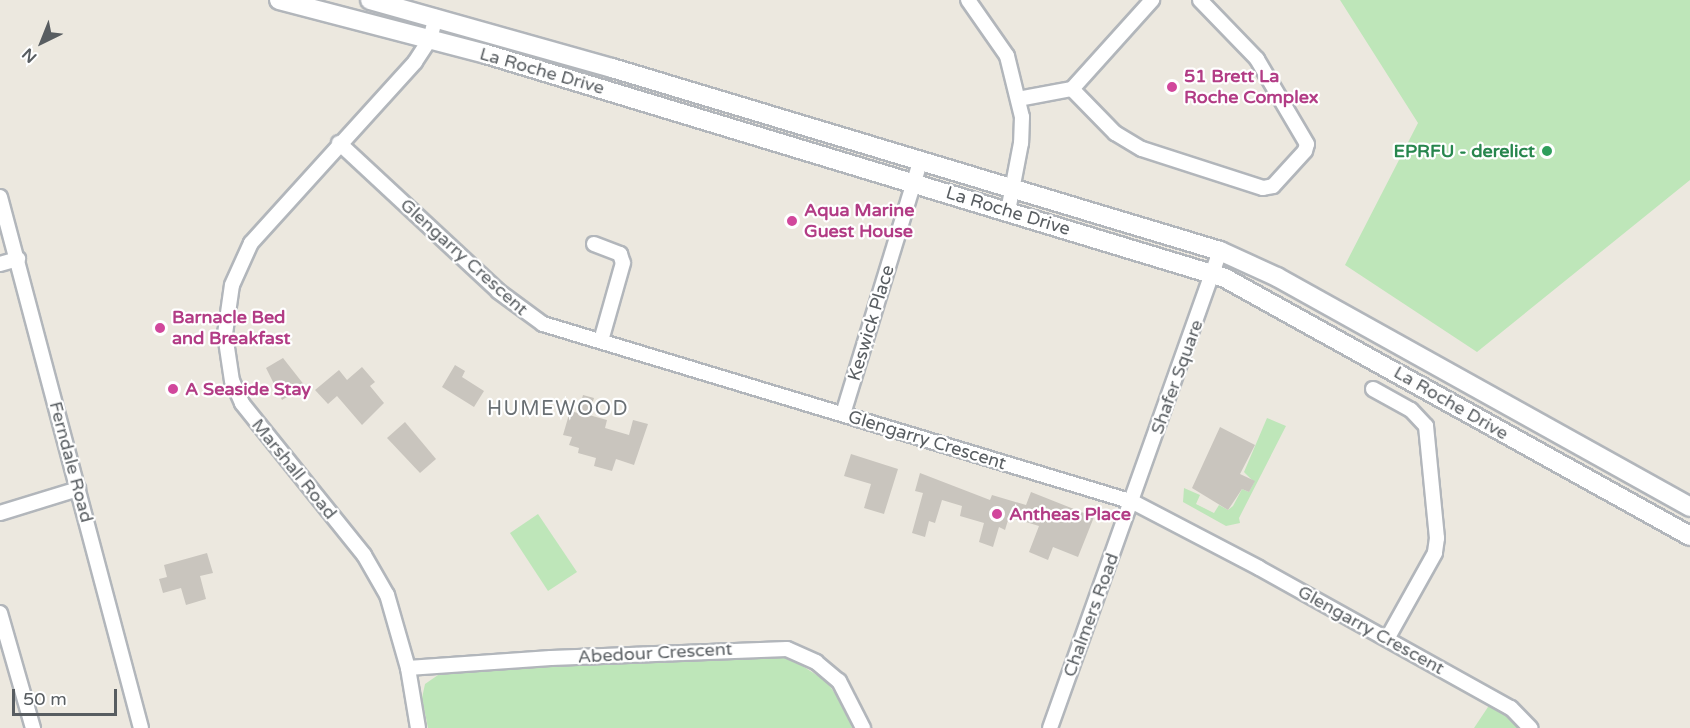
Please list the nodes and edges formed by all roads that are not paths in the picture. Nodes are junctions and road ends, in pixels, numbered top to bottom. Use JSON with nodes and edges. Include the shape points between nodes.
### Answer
{"nodes":[{"id":1,"x":279,"y":0,"type":"edge"},
{"id":2,"x":370,"y":0,"type":"edge"},
{"id":3,"x":968,"y":0,"type":"edge"},
{"id":4,"x":1152,"y":0,"type":"edge"},
{"id":5,"x":1200,"y":0,"type":"edge"},
{"id":6,"x":314,"y":4,"type":"edge"},
{"id":7,"x":436,"y":17,"type":"junction"},
{"id":8,"x":430,"y":39,"type":"junction"},
{"id":9,"x":1072,"y":89,"type":"junction"},
{"id":10,"x":1018,"y":99,"type":"junction"},
{"id":11,"x":339,"y":143,"type":"junction"},
{"id":12,"x":920,"y":162,"type":"junction"},
{"id":13,"x":914,"y":183,"type":"junction"},
{"id":14,"x":1013,"y":190,"type":"junction"},
{"id":15,"x":0,"y":197,"type":"edge"},
{"id":16,"x":1008,"y":211,"type":"junction"},
{"id":17,"x":594,"y":244,"type":"dead end"},
{"id":18,"x":1220,"y":251,"type":"junction"},
{"id":19,"x":18,"y":259,"type":"junction"},
{"id":20,"x":0,"y":264,"type":"edge"},
{"id":21,"x":1214,"y":274,"type":"junction"},
{"id":22,"x":601,"y":341,"type":"junction"},
{"id":23,"x":1468,"y":384,"type":"junction"},
{"id":24,"x":1373,"y":389,"type":"dead end"},
{"id":25,"x":1456,"y":406,"type":"junction"},
{"id":26,"x":843,"y":414,"type":"junction"},
{"id":27,"x":78,"y":489,"type":"junction"},
{"id":28,"x":1133,"y":502,"type":"junction"},
{"id":29,"x":1690,"y":507,"type":"edge"},
{"id":30,"x":0,"y":513,"type":"edge"},
{"id":31,"x":1690,"y":536,"type":"edge"},
{"id":32,"x":0,"y":613,"type":"edge"},
{"id":33,"x":1387,"y":639,"type":"junction"},
{"id":34,"x":408,"y":668,"type":"junction"},
{"id":35,"x":33,"y":728,"type":"edge"},
{"id":36,"x":141,"y":728,"type":"edge"},
{"id":37,"x":418,"y":728,"type":"edge"},
{"id":38,"x":863,"y":728,"type":"edge"},
{"id":39,"x":1050,"y":728,"type":"edge"},
{"id":40,"x":1530,"y":728,"type":"edge"}],
"edges":[{"from":1,"to":6,"type":"street","name":"La Roche Drive"},
{"from":2,"to":7,"type":"street","name":"La Roche Drive"},
{"from":3,"to":10,"type":"street","via":[[1007,56]]},
{"from":4,"to":9,"type":"street"},
{"from":5,"to":9,"type":"street","via":[[1257,59],[1307,144],[1273,186],[1263,188],[1142,149],[1115,133]]},
{"from":6,"to":8,"type":"street","name":"La Roche Drive"},
{"from":7,"to":8,"type":"street","name":"Marshall Road"},
{"from":7,"to":12,"type":"street","name":"La Roche Drive"},
{"from":8,"to":11,"type":"street","name":"Marshall Road","via":[[416,62]]},
{"from":8,"to":13,"type":"street","name":"La Roche Drive"},
{"from":9,"to":10,"type":"street"},
{"from":10,"to":14,"type":"street","via":[[1021,143]]},
{"from":11,"to":22,"type":"street","name":"Glengarry Crescent","via":[[517,308],[543,324]]},
{"from":11,"to":34,"type":"street","name":"Marshall Road","via":[[271,216],[240,263],[226,308],[228,363],[232,381],[254,422],[375,572],[397,622]]},
{"from":12,"to":13,"type":"street","name":"Keswick Place"},
{"from":12,"to":14,"type":"street","name":"La Roche Drive"},
{"from":13,"to":16,"type":"street","name":"La Roche Drive"},
{"from":13,"to":26,"type":"street","name":"Keswick Place"},
{"from":14,"to":16,"type":"street"},
{"from":14,"to":18,"type":"street","name":"La Roche Drive"},
{"from":15,"to":19,"type":"street","name":"Ferndale Road"},
{"from":16,"to":21,"type":"street","name":"La Roche Drive"},
{"from":17,"to":22,"type":"street","via":[[620,254],[623,263]]},
{"from":18,"to":21,"type":"street","name":"Shafer Square"},
{"from":18,"to":23,"type":"street","name":"La Roche Drive","via":[[1277,277]]},
{"from":19,"to":20,"type":"street"},
{"from":19,"to":27,"type":"street","name":"Ferndale Road"},
{"from":21,"to":25,"type":"street","name":"La Roche Drive","via":[[1265,297]]},
{"from":21,"to":28,"type":"street","name":"Shafer Square"},
{"from":22,"to":26,"type":"street","name":"Glengarry Crescent"},
{"from":23,"to":25,"type":"street"},
{"from":23,"to":29,"type":"street","name":"La Roche Drive"},
{"from":24,"to":33,"type":"street","via":[[1411,410],[1426,426],[1437,538],[1435,553]]},
{"from":25,"to":31,"type":"street","name":"La Roche Drive"},
{"from":26,"to":28,"type":"street","name":"Glengarry Crescent"},
{"from":27,"to":30,"type":"street"},
{"from":27,"to":36,"type":"street","name":"Ferndale Road"},
{"from":28,"to":33,"type":"street","name":"Glengarry Crescent"},
{"from":28,"to":39,"type":"street","name":"Chalmers Road"},
{"from":32,"to":35,"type":"street"},
{"from":33,"to":40,"type":"street","name":"Glengarry Crescent","via":[[1511,708]]},
{"from":34,"to":37,"type":"street","name":"Marshall Road"},
{"from":34,"to":38,"type":"street","name":"Abedour Crescent","via":[[787,649],[816,662],[839,681]]}]}
